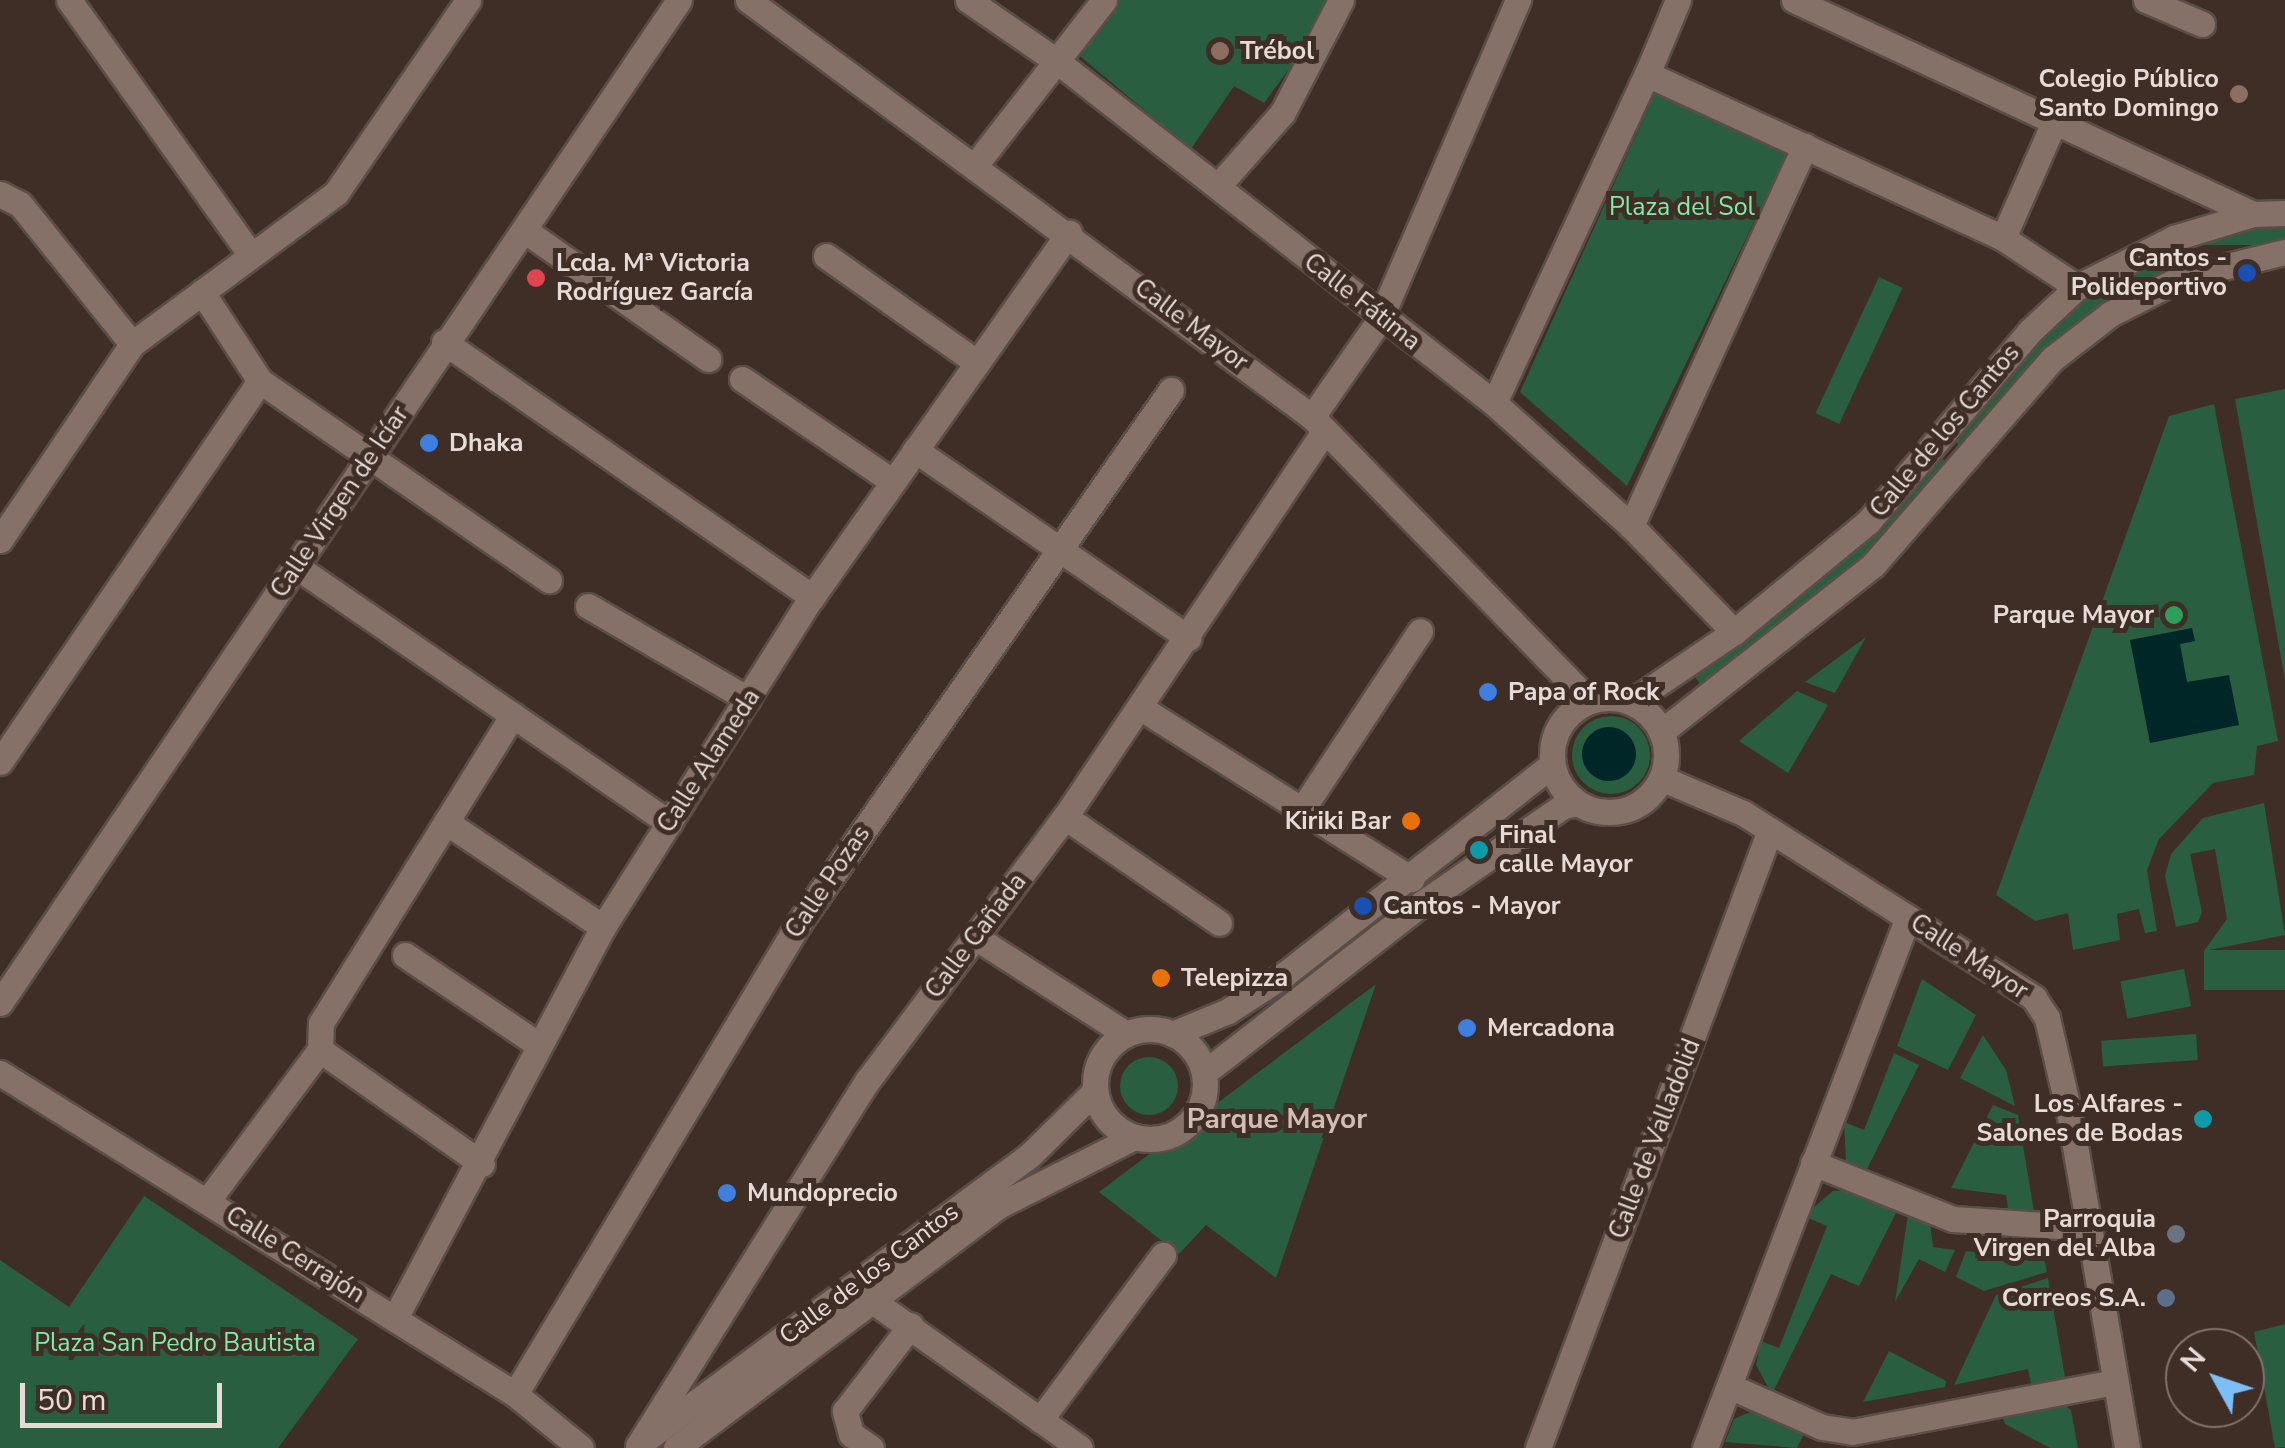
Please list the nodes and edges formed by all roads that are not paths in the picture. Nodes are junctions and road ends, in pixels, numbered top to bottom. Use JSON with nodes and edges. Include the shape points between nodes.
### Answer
{"nodes":[{"id":1,"x":69,"y":0,"type":"edge"},
{"id":2,"x":678,"y":0,"type":"edge"},
{"id":3,"x":748,"y":0,"type":"edge"},
{"id":4,"x":968,"y":0,"type":"edge"},
{"id":5,"x":1104,"y":0,"type":"edge"},
{"id":6,"x":1341,"y":0,"type":"edge"},
{"id":7,"x":1518,"y":0,"type":"edge"},
{"id":8,"x":1678,"y":0,"type":"edge"},
{"id":9,"x":2146,"y":0,"type":"edge"},
{"id":10,"x":1802,"y":2,"type":"edge"},
{"id":11,"x":458,"y":4,"type":"edge"},
{"id":12,"x":778,"y":9,"type":"edge"},
{"id":13,"x":2202,"y":24,"type":"dead end"},
{"id":14,"x":1058,"y":62,"type":"junction"},
{"id":15,"x":1647,"y":74,"type":"junction"},
{"id":16,"x":2054,"y":120,"type":"junction"},
{"id":17,"x":1805,"y":146,"type":"junction"},
{"id":18,"x":976,"y":164,"type":"junction"},
{"id":19,"x":1218,"y":186,"type":"junction"},
{"id":20,"x":0,"y":194,"type":"edge"},
{"id":21,"x":2285,"y":213,"type":"edge"},
{"id":22,"x":2253,"y":214,"type":"junction"},
{"id":23,"x":524,"y":230,"type":"junction"},
{"id":24,"x":1068,"y":233,"type":"junction"},
{"id":25,"x":2003,"y":238,"type":"junction"},
{"id":26,"x":2285,"y":252,"type":"edge"},
{"id":27,"x":250,"y":254,"type":"junction"},
{"id":28,"x":826,"y":256,"type":"dead end"},
{"id":29,"x":2077,"y":288,"type":"junction"},
{"id":30,"x":202,"y":292,"type":"junction"},
{"id":31,"x":1380,"y":319,"type":"junction"},
{"id":32,"x":444,"y":342,"type":"junction"},
{"id":33,"x":132,"y":344,"type":"junction"},
{"id":34,"x":708,"y":359,"type":"dead end"},
{"id":35,"x":975,"y":361,"type":"junction"},
{"id":36,"x":742,"y":379,"type":"dead end"},
{"id":37,"x":260,"y":381,"type":"junction"},
{"id":38,"x":1171,"y":390,"type":"dead end"},
{"id":39,"x":1494,"y":403,"type":"junction"},
{"id":40,"x":1318,"y":425,"type":"junction"},
{"id":41,"x":916,"y":450,"type":"junction"},
{"id":42,"x":372,"y":458,"type":"junction"},
{"id":43,"x":892,"y":481,"type":"junction"},
{"id":44,"x":0,"y":500,"type":"edge"},
{"id":45,"x":28,"y":500,"type":"junction"},
{"id":46,"x":1632,"y":526,"type":"junction"},
{"id":47,"x":0,"y":540,"type":"edge"},
{"id":48,"x":1059,"y":552,"type":"junction"},
{"id":49,"x":297,"y":566,"type":"junction"},
{"id":50,"x":548,"y":580,"type":"dead end"},
{"id":51,"x":812,"y":598,"type":"junction"},
{"id":52,"x":588,"y":606,"type":"dead end"},
{"id":53,"x":1420,"y":632,"type":"dead end"},
{"id":54,"x":1734,"y":632,"type":"junction"},
{"id":55,"x":1190,"y":638,"type":"junction"},
{"id":56,"x":748,"y":699,"type":"junction"},
{"id":57,"x":1589,"y":701,"type":"junction"},
{"id":58,"x":1630,"y":702,"type":"junction"},
{"id":59,"x":1140,"y":708,"type":"junction"},
{"id":60,"x":513,"y":715,"type":"junction"},
{"id":61,"x":1661,"y":732,"type":"junction"},
{"id":62,"x":0,"y":762,"type":"edge"},
{"id":63,"x":1552,"y":766,"type":"junction"},
{"id":64,"x":1661,"y":778,"type":"junction"},
{"id":65,"x":1578,"y":803,"type":"junction"},
{"id":66,"x":1303,"y":808,"type":"junction"},
{"id":67,"x":1065,"y":817,"type":"junction"},
{"id":68,"x":446,"y":822,"type":"junction"},
{"id":69,"x":669,"y":823,"type":"junction"},
{"id":70,"x":1770,"y":830,"type":"junction"},
{"id":71,"x":1411,"y":879,"type":"junction"},
{"id":72,"x":1908,"y":917,"type":"junction"},
{"id":73,"x":1219,"y":923,"type":"dead end"},
{"id":74,"x":603,"y":927,"type":"junction"},
{"id":75,"x":978,"y":939,"type":"junction"},
{"id":76,"x":405,"y":955,"type":"dead end"},
{"id":77,"x":0,"y":1002,"type":"edge"},
{"id":78,"x":1126,"y":1034,"type":"junction"},
{"id":79,"x":1172,"y":1034,"type":"junction"},
{"id":80,"x":539,"y":1045,"type":"junction"},
{"id":81,"x":320,"y":1050,"type":"junction"},
{"id":82,"x":1204,"y":1073,"type":"junction"},
{"id":83,"x":0,"y":1074,"type":"edge"},
{"id":84,"x":1095,"y":1091,"type":"junction"},
{"id":85,"x":1134,"y":1138,"type":"junction"},
{"id":86,"x":1813,"y":1163,"type":"junction"},
{"id":87,"x":482,"y":1164,"type":"junction"},
{"id":88,"x":208,"y":1200,"type":"junction"},
{"id":89,"x":2089,"y":1228,"type":"junction"},
{"id":90,"x":1163,"y":1255,"type":"dead end"},
{"id":91,"x":874,"y":1302,"type":"junction"},
{"id":92,"x":395,"y":1318,"type":"junction"},
{"id":93,"x":910,"y":1325,"type":"junction"},
{"id":94,"x":2116,"y":1382,"type":"junction"},
{"id":95,"x":1728,"y":1386,"type":"junction"},
{"id":96,"x":515,"y":1394,"type":"junction"},
{"id":97,"x":1040,"y":1420,"type":"junction"},
{"id":98,"x":636,"y":1447,"type":"edge"},
{"id":99,"x":581,"y":1448,"type":"edge"},
{"id":100,"x":676,"y":1448,"type":"edge"},
{"id":101,"x":870,"y":1448,"type":"edge"},
{"id":102,"x":1080,"y":1448,"type":"edge"},
{"id":103,"x":1538,"y":1448,"type":"edge"},
{"id":104,"x":1705,"y":1448,"type":"edge"},
{"id":105,"x":2128,"y":1448,"type":"edge"}],
"edges":[{"from":1,"to":27,"type":"street"},
{"from":2,"to":23,"type":"street","name":"Calle Virgen de Icíar"},
{"from":3,"to":12,"type":"street","name":"Calle Mayor"},
{"from":4,"to":14,"type":"street","name":"Calle Fátima"},
{"from":5,"to":14,"type":"street"},
{"from":6,"to":19,"type":"street","via":[[1283,112]]},
{"from":7,"to":31,"type":"street","name":"Calle Cañada"},
{"from":8,"to":15,"type":"street"},
{"from":9,"to":13,"type":"street"},
{"from":10,"to":16,"type":"street"},
{"from":11,"to":27,"type":"street","via":[[336,193]]},
{"from":12,"to":18,"type":"street","name":"Calle Mayor"},
{"from":14,"to":18,"type":"street"},
{"from":14,"to":19,"type":"street","name":"Calle Fátima"},
{"from":15,"to":17,"type":"street"},
{"from":15,"to":39,"type":"street"},
{"from":16,"to":22,"type":"street"},
{"from":16,"to":25,"type":"street"},
{"from":17,"to":25,"type":"street"},
{"from":17,"to":46,"type":"street"},
{"from":18,"to":24,"type":"street","name":"Calle Mayor"},
{"from":19,"to":31,"type":"street","name":"Calle Fátima"},
{"from":20,"to":33,"type":"street","via":[[20,204]]},
{"from":21,"to":22,"type":"street","name":"Calle de los Cantos"},
{"from":22,"to":29,"type":"street","name":"Calle de los Cantos","via":[[2174,238]]},
{"from":23,"to":32,"type":"street","name":"Calle Virgen de Icíar"},
{"from":23,"to":34,"type":"street"},
{"from":24,"to":35,"type":"street","name":"Calle Alameda"},
{"from":24,"to":40,"type":"street","name":"Calle Mayor"},
{"from":25,"to":29,"type":"street"},
{"from":26,"to":61,"type":"street","name":"Calle de los Cantos","via":[[2183,278],[2110,314],[2052,359],[1873,565]]},
{"from":27,"to":30,"type":"street"},
{"from":28,"to":35,"type":"street"},
{"from":29,"to":54,"type":"street","name":"Calle de los Cantos","via":[[2030,331],[1868,522]]},
{"from":30,"to":33,"type":"street"},
{"from":30,"to":37,"type":"street"},
{"from":31,"to":39,"type":"street","name":"Calle Fátima"},
{"from":31,"to":40,"type":"street","name":"Calle Cañada"},
{"from":32,"to":42,"type":"street","name":"Calle Virgen de Icíar"},
{"from":32,"to":51,"type":"street"},
{"from":33,"to":45,"type":"street"},
{"from":35,"to":41,"type":"street","name":"Calle Alameda"},
{"from":36,"to":43,"type":"street"},
{"from":37,"to":42,"type":"street"},
{"from":37,"to":62,"type":"street"},
{"from":38,"to":48,"type":"street","name":"Calle Pozas"},
{"from":39,"to":46,"type":"street","name":"Calle Fátima"},
{"from":40,"to":55,"type":"street","name":"Calle Cañada"},
{"from":40,"to":57,"type":"street","name":"Calle Mayor"},
{"from":41,"to":43,"type":"street","name":"Calle Alameda"},
{"from":41,"to":48,"type":"street"},
{"from":42,"to":49,"type":"street","name":"Calle Virgen de Icíar"},
{"from":42,"to":50,"type":"street"},
{"from":43,"to":51,"type":"street","name":"Calle Alameda"},
{"from":44,"to":45,"type":"street"},
{"from":45,"to":47,"type":"street"},
{"from":46,"to":54,"type":"street","name":"Calle Fátima"},
{"from":48,"to":55,"type":"street"},
{"from":48,"to":96,"type":"street","name":"Calle Pozas","via":[[799,923]]},
{"from":49,"to":60,"type":"street"},
{"from":49,"to":77,"type":"street","name":"Calle Virgen de Icíar"},
{"from":51,"to":56,"type":"street","name":"Calle Alameda"},
{"from":52,"to":56,"type":"street"},
{"from":53,"to":66,"type":"street"},
{"from":54,"to":58,"type":"street","name":"Calle de los Cantos"},
{"from":55,"to":59,"type":"street","name":"Calle Cañada"},
{"from":56,"to":69,"type":"street","name":"Calle Alameda"},
{"from":57,"to":58,"type":"street"},
{"from":57,"to":63,"type":"street","via":[[1556,732]]},
{"from":58,"to":61,"type":"street"},
{"from":59,"to":66,"type":"street"},
{"from":59,"to":67,"type":"street","name":"Calle Cañada"},
{"from":60,"to":68,"type":"street"},
{"from":60,"to":69,"type":"street"},
{"from":61,"to":64,"type":"street"},
{"from":63,"to":65,"type":"street"},
{"from":63,"to":71,"type":"street"},
{"from":64,"to":65,"type":"street","via":[[1638,805],[1621,811]]},
{"from":64,"to":70,"type":"street","name":"Calle Mayor","via":[[1705,791]]},
{"from":65,"to":82,"type":"street","via":[[1563,806],[1437,892]]},
{"from":66,"to":71,"type":"street"},
{"from":67,"to":73,"type":"street"},
{"from":67,"to":75,"type":"street","name":"Calle Cañada"},
{"from":68,"to":74,"type":"street"},
{"from":68,"to":81,"type":"street","via":[[321,1023]]},
{"from":69,"to":74,"type":"street","name":"Calle Alameda"},
{"from":70,"to":72,"type":"street","name":"Calle Mayor"},
{"from":70,"to":103,"type":"street","name":"Calle de Valladolid"},
{"from":71,"to":79,"type":"street","via":[[1228,1011]]},
{"from":72,"to":86,"type":"street"},
{"from":72,"to":89,"type":"street","name":"Calle Mayor","via":[[2016,984],[2047,1018]]},
{"from":74,"to":80,"type":"street","name":"Calle Alameda"},
{"from":75,"to":78,"type":"street"},
{"from":75,"to":98,"type":"street","name":"Calle Cañada","via":[[868,1080]]},
{"from":76,"to":80,"type":"street"},
{"from":78,"to":79,"type":"street"},
{"from":78,"to":84,"type":"street","via":[[1102,1058]]},
{"from":79,"to":82,"type":"street","via":[[1198,1057]]},
{"from":80,"to":87,"type":"street","name":"Calle Alameda"},
{"from":81,"to":87,"type":"street"},
{"from":81,"to":88,"type":"street"},
{"from":82,"to":85,"type":"street","via":[[1202,1102],[1184,1128],[1152,1140]]},
{"from":83,"to":88,"type":"street","name":"Calle Cerrajón"},
{"from":84,"to":85,"type":"street","via":[[1107,1120]]},
{"from":84,"to":98,"type":"street","name":"Calle de los Cantos","via":[[1028,1156]]},
{"from":85,"to":91,"type":"street","name":"Calle de los Cantos","via":[[998,1206]]},
{"from":86,"to":89,"type":"street","via":[[1953,1219]]},
{"from":86,"to":95,"type":"street"},
{"from":87,"to":92,"type":"street","name":"Calle Alameda"},
{"from":88,"to":92,"type":"street","name":"Calle Cerrajón"},
{"from":89,"to":94,"type":"street","name":"Calle Mayor"},
{"from":90,"to":97,"type":"street"},
{"from":91,"to":93,"type":"street"},
{"from":91,"to":100,"type":"street","name":"Calle de los Cantos"},
{"from":92,"to":96,"type":"street","name":"Calle Cerrajón"},
{"from":93,"to":97,"type":"street"},
{"from":93,"to":101,"type":"street","via":[[845,1411],[850,1434]]},
{"from":94,"to":95,"type":"street","via":[[1852,1432],[1822,1427]]},
{"from":94,"to":105,"type":"street","name":"Calle Mayor"},
{"from":95,"to":104,"type":"street"},
{"from":96,"to":99,"type":"street","name":"Calle Cerrajón"},
{"from":97,"to":102,"type":"street"}]}
